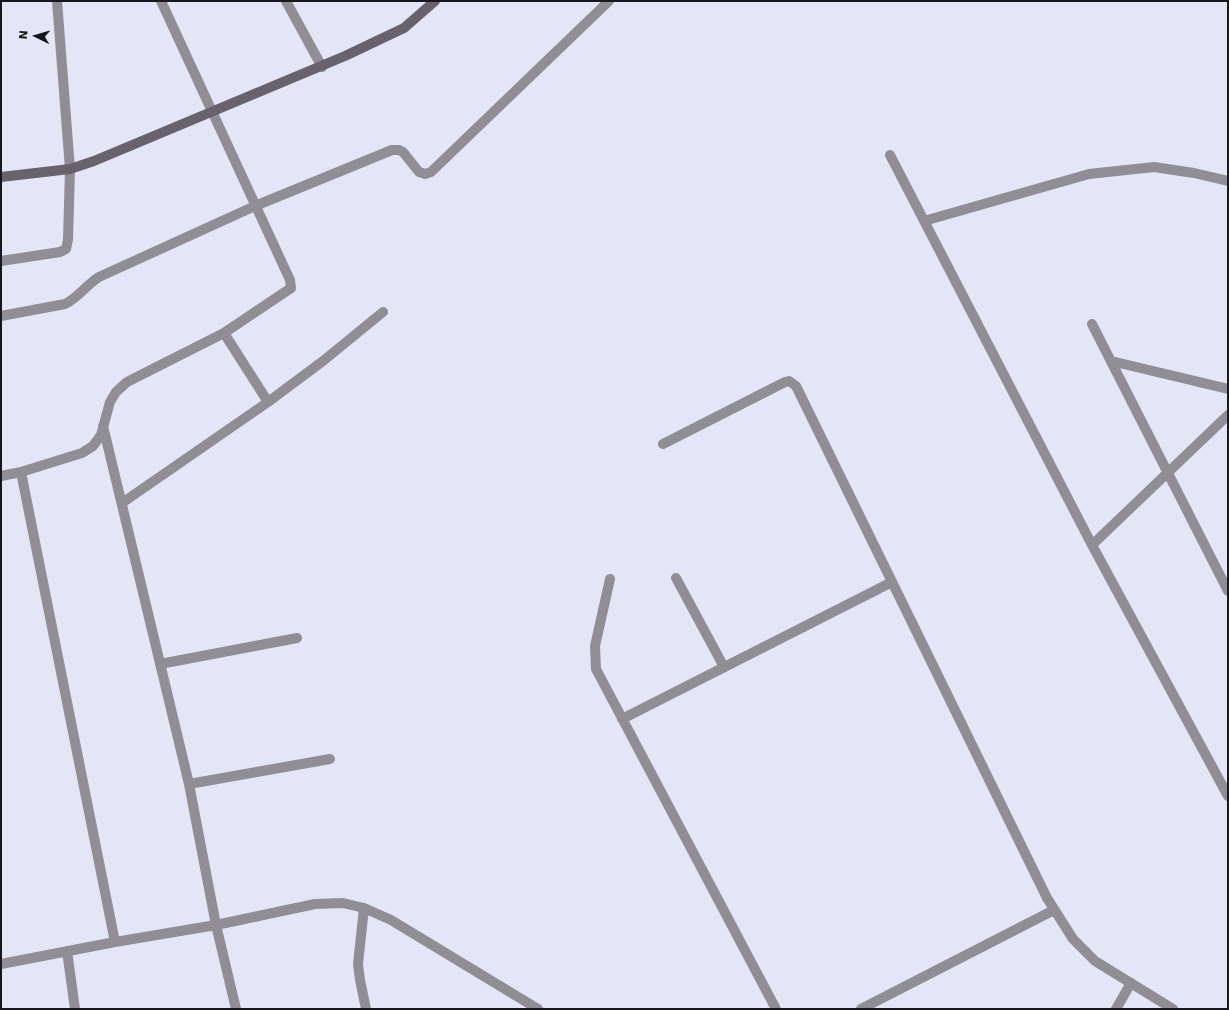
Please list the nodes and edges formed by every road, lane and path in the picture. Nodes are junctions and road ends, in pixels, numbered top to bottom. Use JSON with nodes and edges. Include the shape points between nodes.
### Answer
{"nodes":[{"id":1,"x":57,"y":1,"type":"edge"},
{"id":2,"x":161,"y":1,"type":"edge"},
{"id":3,"x":286,"y":1,"type":"edge"},
{"id":4,"x":435,"y":1,"type":"edge"},
{"id":5,"x":609,"y":1,"type":"edge"},
{"id":6,"x":322,"y":67,"type":"junction"},
{"id":7,"x":211,"y":113,"type":"junction"},
{"id":8,"x":890,"y":155,"type":"dead end"},
{"id":9,"x":70,"y":168,"type":"junction"},
{"id":10,"x":1,"y":177,"type":"edge"},
{"id":11,"x":1228,"y":181,"type":"edge"},
{"id":12,"x":255,"y":206,"type":"junction"},
{"id":13,"x":924,"y":221,"type":"junction"},
{"id":14,"x":1,"y":261,"type":"edge"},
{"id":15,"x":383,"y":312,"type":"dead end"},
{"id":16,"x":1,"y":316,"type":"edge"},
{"id":17,"x":1092,"y":324,"type":"dead end"},
{"id":18,"x":224,"y":333,"type":"junction"},
{"id":19,"x":1111,"y":361,"type":"junction"},
{"id":20,"x":1228,"y":389,"type":"edge"},
{"id":21,"x":268,"y":402,"type":"junction"},
{"id":22,"x":1228,"y":415,"type":"edge"},
{"id":23,"x":104,"y":426,"type":"junction"},
{"id":24,"x":663,"y":444,"type":"dead end"},
{"id":25,"x":21,"y":472,"type":"junction"},
{"id":26,"x":1167,"y":472,"type":"junction"},
{"id":27,"x":1,"y":476,"type":"edge"},
{"id":28,"x":122,"y":503,"type":"junction"},
{"id":29,"x":1092,"y":545,"type":"junction"},
{"id":30,"x":676,"y":578,"type":"dead end"},
{"id":31,"x":610,"y":580,"type":"dead end"},
{"id":32,"x":892,"y":582,"type":"junction"},
{"id":33,"x":1228,"y":591,"type":"edge"},
{"id":34,"x":297,"y":638,"type":"dead end"},
{"id":35,"x":160,"y":664,"type":"junction"},
{"id":36,"x":724,"y":667,"type":"junction"},
{"id":37,"x":622,"y":719,"type":"junction"},
{"id":38,"x":330,"y":759,"type":"dead end"},
{"id":39,"x":189,"y":784,"type":"junction"},
{"id":40,"x":1228,"y":796,"type":"edge"},
{"id":41,"x":364,"y":908,"type":"junction"},
{"id":42,"x":1054,"y":910,"type":"junction"},
{"id":43,"x":216,"y":925,"type":"junction"},
{"id":44,"x":115,"y":942,"type":"junction"},
{"id":45,"x":67,"y":951,"type":"junction"},
{"id":46,"x":1,"y":964,"type":"edge"},
{"id":47,"x":1131,"y":983,"type":"junction"},
{"id":48,"x":366,"y":1005,"type":"edge"},
{"id":49,"x":75,"y":1009,"type":"edge"},
{"id":50,"x":236,"y":1009,"type":"edge"},
{"id":51,"x":357,"y":1009,"type":"edge"},
{"id":52,"x":538,"y":1009,"type":"edge"},
{"id":53,"x":776,"y":1009,"type":"edge"},
{"id":54,"x":861,"y":1009,"type":"edge"},
{"id":55,"x":1116,"y":1009,"type":"edge"},
{"id":56,"x":1173,"y":1009,"type":"edge"}],
"edges":[{"from":1,"to":9,"type":"street"},
{"from":2,"to":7,"type":"street"},
{"from":3,"to":6,"type":"street"},
{"from":4,"to":6,"type":"street","via":[[404,28]]},
{"from":5,"to":12,"type":"street","via":[[431,172],[419,172],[403,152],[392,150]]},
{"from":6,"to":7,"type":"street"},
{"from":7,"to":9,"type":"street","via":[[94,161]]},
{"from":7,"to":12,"type":"street"},
{"from":8,"to":13,"type":"street"},
{"from":9,"to":10,"type":"street"},
{"from":9,"to":14,"type":"street","via":[[66,249]]},
{"from":11,"to":13,"type":"street","via":[[1154,167],[1089,174]]},
{"from":12,"to":16,"type":"street","via":[[99,277],[89,283],[72,301]]},
{"from":12,"to":18,"type":"street","via":[[290,280],[291,288]]},
{"from":13,"to":29,"type":"street"},
{"from":15,"to":21,"type":"street"},
{"from":17,"to":19,"type":"street"},
{"from":18,"to":21,"type":"street"},
{"from":18,"to":23,"type":"street","via":[[127,382],[110,402]]},
{"from":19,"to":20,"type":"street"},
{"from":19,"to":26,"type":"street"},
{"from":21,"to":28,"type":"street"},
{"from":22,"to":26,"type":"street"},
{"from":23,"to":25,"type":"street","via":[[93,446],[82,453]]},
{"from":23,"to":28,"type":"street"},
{"from":24,"to":32,"type":"street","via":[[785,382],[793,383]]},
{"from":25,"to":27,"type":"street"},
{"from":25,"to":44,"type":"street"},
{"from":26,"to":29,"type":"street"},
{"from":26,"to":33,"type":"street"},
{"from":28,"to":35,"type":"street"},
{"from":29,"to":40,"type":"street"},
{"from":30,"to":36,"type":"street"},
{"from":31,"to":37,"type":"street","via":[[595,646],[596,669]]},
{"from":32,"to":36,"type":"street"},
{"from":32,"to":42,"type":"street"},
{"from":34,"to":35,"type":"street"},
{"from":35,"to":39,"type":"street"},
{"from":36,"to":37,"type":"street"},
{"from":37,"to":53,"type":"street"},
{"from":38,"to":39,"type":"street"},
{"from":39,"to":43,"type":"street"},
{"from":41,"to":43,"type":"street","via":[[343,903],[315,904]]},
{"from":41,"to":48,"type":"street","via":[[358,964]]},
{"from":41,"to":52,"type":"street","via":[[391,920]]},
{"from":42,"to":47,"type":"street","via":[[1073,939],[1095,961]]},
{"from":42,"to":54,"type":"street"},
{"from":43,"to":44,"type":"street"},
{"from":43,"to":50,"type":"street"},
{"from":44,"to":45,"type":"street"},
{"from":45,"to":46,"type":"street"},
{"from":45,"to":49,"type":"street"},
{"from":47,"to":55,"type":"street"},
{"from":47,"to":56,"type":"street"},
{"from":48,"to":51,"type":"street"}]}
